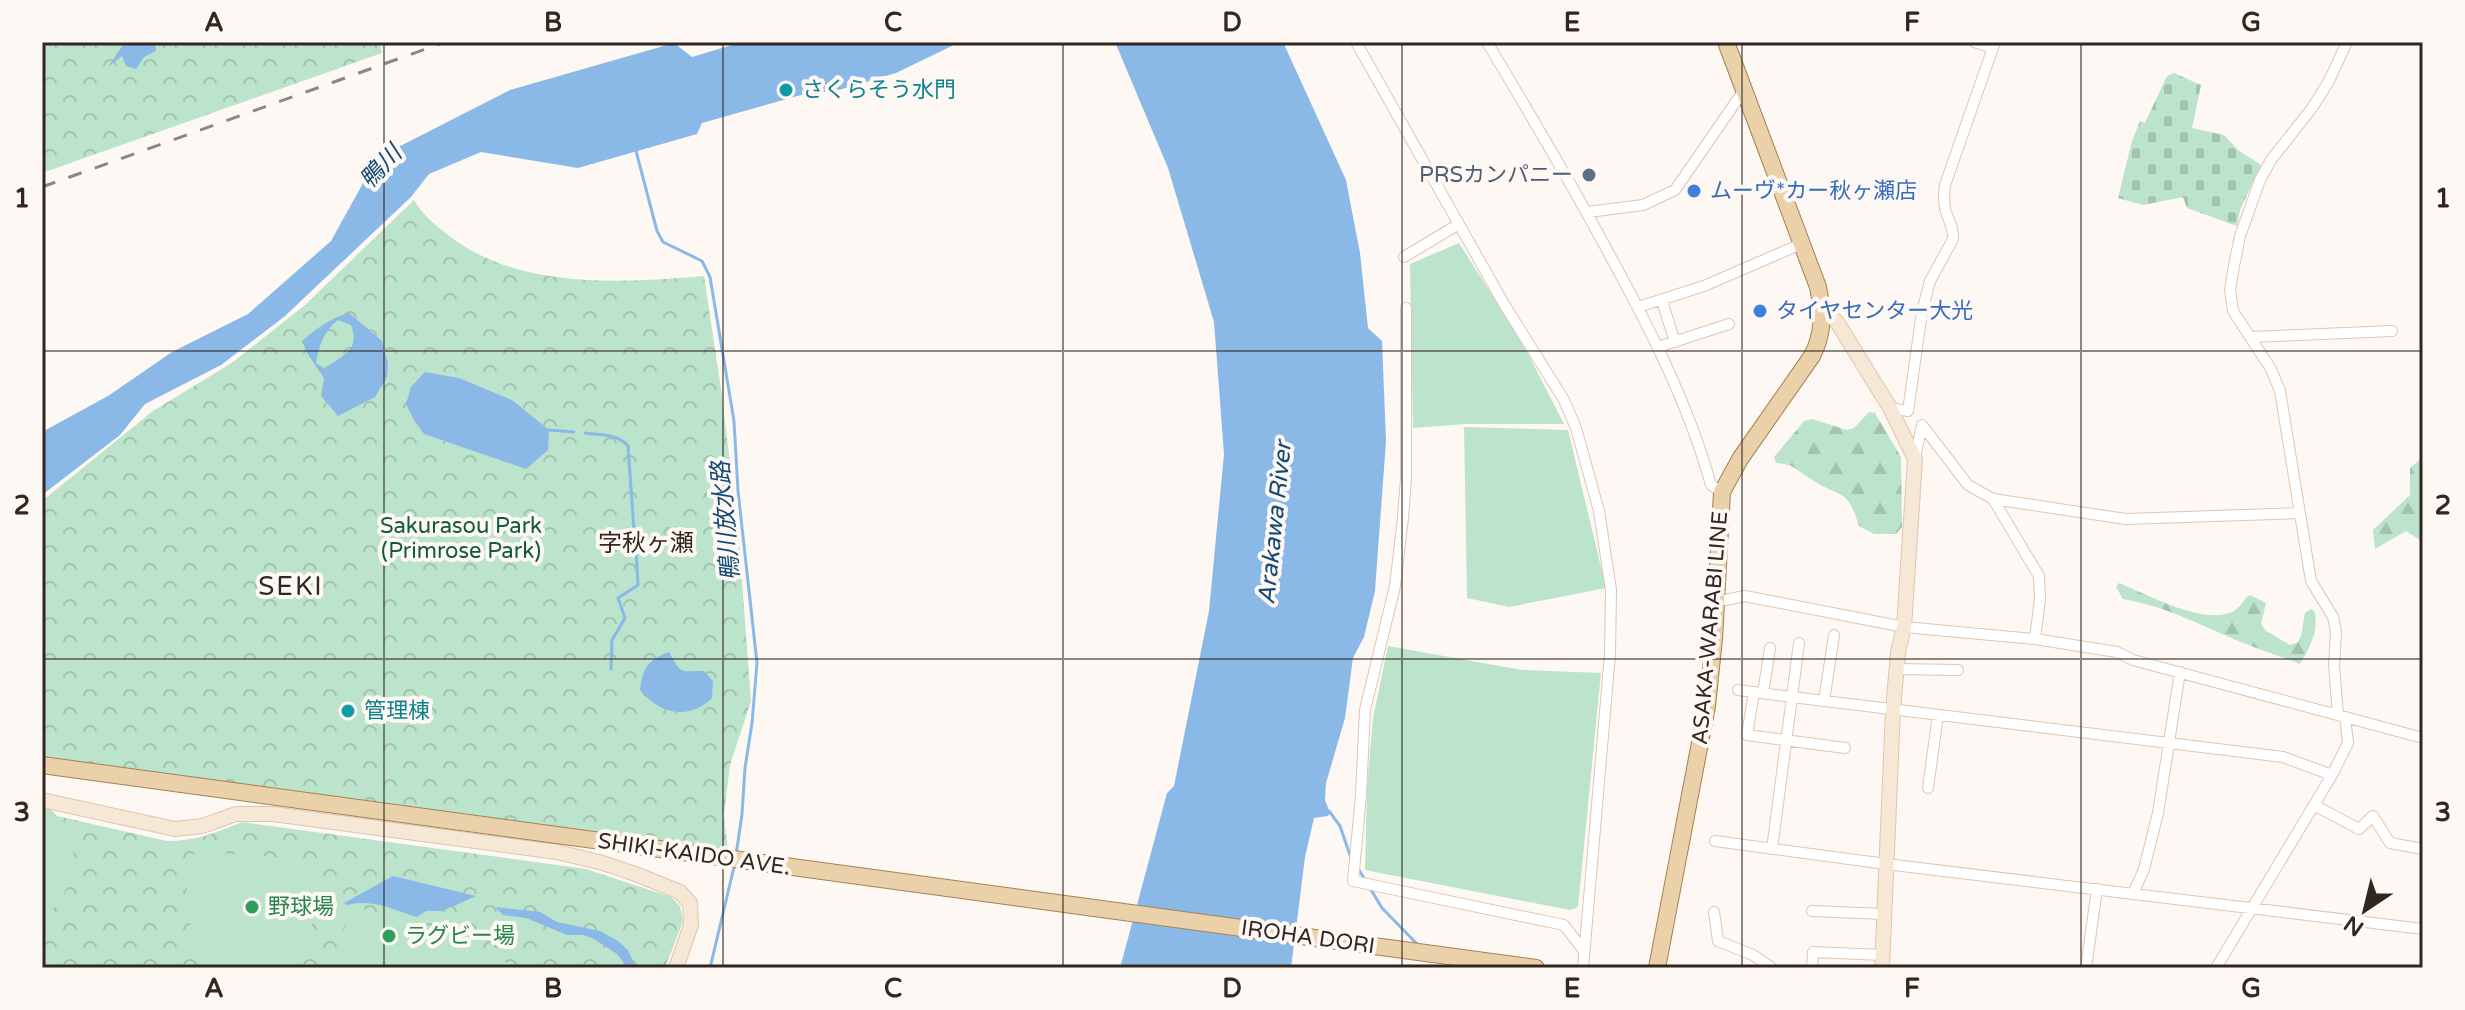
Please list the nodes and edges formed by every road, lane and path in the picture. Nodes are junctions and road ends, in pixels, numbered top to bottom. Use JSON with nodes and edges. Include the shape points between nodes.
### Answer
{"nodes":[{"id":1,"x":1356,"y":42,"type":"edge"},
{"id":2,"x":1487,"y":42,"type":"edge"},
{"id":3,"x":1726,"y":42,"type":"edge"},
{"id":4,"x":1974,"y":42,"type":"edge"},
{"id":5,"x":2347,"y":42,"type":"edge"},
{"id":6,"x":1994,"y":45,"type":"edge"},
{"id":7,"x":1744,"y":90,"type":"junction"},
{"id":8,"x":1588,"y":212,"type":"junction"},
{"id":9,"x":1459,"y":224,"type":"junction"},
{"id":10,"x":1801,"y":244,"type":"junction"},
{"id":11,"x":1404,"y":257,"type":"dead end"},
{"id":12,"x":1662,"y":301,"type":"junction"},
{"id":13,"x":1638,"y":307,"type":"junction"},
{"id":14,"x":1406,"y":308,"type":"dead end"},
{"id":15,"x":1822,"y":309,"type":"junction"},
{"id":16,"x":1729,"y":324,"type":"dead end"},
{"id":17,"x":2392,"y":331,"type":"dead end"},
{"id":18,"x":2250,"y":337,"type":"junction"},
{"id":19,"x":1675,"y":342,"type":"junction"},
{"id":20,"x":1658,"y":347,"type":"junction"},
{"id":21,"x":1890,"y":408,"type":"junction"},
{"id":22,"x":1908,"y":411,"type":"junction"},
{"id":23,"x":1922,"y":425,"type":"junction"},
{"id":24,"x":1915,"y":459,"type":"junction"},
{"id":25,"x":1722,"y":492,"type":"junction"},
{"id":26,"x":1993,"y":499,"type":"junction"},
{"id":27,"x":2300,"y":513,"type":"junction"},
{"id":28,"x":1715,"y":599,"type":"junction"},
{"id":29,"x":1904,"y":627,"type":"junction"},
{"id":30,"x":1834,"y":635,"type":"dead end"},
{"id":31,"x":2035,"y":639,"type":"junction"},
{"id":32,"x":1799,"y":643,"type":"dead end"},
{"id":33,"x":1770,"y":648,"type":"dead end"},
{"id":34,"x":1896,"y":669,"type":"junction"},
{"id":35,"x":1958,"y":670,"type":"dead end"},
{"id":36,"x":2180,"y":672,"type":"junction"},
{"id":37,"x":1738,"y":690,"type":"dead end"},
{"id":38,"x":1759,"y":692,"type":"junction"},
{"id":39,"x":1792,"y":697,"type":"junction"},
{"id":40,"x":1824,"y":701,"type":"junction"},
{"id":41,"x":1893,"y":710,"type":"junction"},
{"id":42,"x":1938,"y":715,"type":"junction"},
{"id":43,"x":2342,"y":716,"type":"junction"},
{"id":44,"x":2423,"y":738,"type":"edge"},
{"id":45,"x":1786,"y":741,"type":"junction"},
{"id":46,"x":2170,"y":742,"type":"junction"},
{"id":47,"x":1845,"y":748,"type":"dead end"},
{"id":48,"x":42,"y":765,"type":"edge"},
{"id":49,"x":2332,"y":775,"type":"junction"},
{"id":50,"x":1928,"y":788,"type":"dead end"},
{"id":51,"x":42,"y":800,"type":"edge"},
{"id":52,"x":2314,"y":805,"type":"junction"},
{"id":53,"x":1715,"y":841,"type":"dead end"},
{"id":54,"x":1772,"y":849,"type":"junction"},
{"id":55,"x":2423,"y":849,"type":"edge"},
{"id":56,"x":1886,"y":864,"type":"junction"},
{"id":57,"x":2097,"y":889,"type":"junction"},
{"id":58,"x":2133,"y":894,"type":"junction"},
{"id":59,"x":2252,"y":909,"type":"junction"},
{"id":60,"x":1812,"y":911,"type":"dead end"},
{"id":61,"x":1714,"y":912,"type":"dead end"},
{"id":62,"x":1884,"y":914,"type":"junction"},
{"id":63,"x":1223,"y":925,"type":"joint"},
{"id":64,"x":2423,"y":929,"type":"edge"},
{"id":65,"x":1584,"y":951,"type":"junction"},
{"id":66,"x":1882,"y":962,"type":"edge"},
{"id":67,"x":676,"y":968,"type":"edge"},
{"id":68,"x":1536,"y":968,"type":"edge"},
{"id":69,"x":1583,"y":968,"type":"edge"},
{"id":70,"x":1657,"y":968,"type":"edge"},
{"id":71,"x":1772,"y":968,"type":"edge"},
{"id":72,"x":1812,"y":968,"type":"edge"},
{"id":73,"x":2086,"y":968,"type":"edge"},
{"id":74,"x":2216,"y":968,"type":"edge"}],
"edges":[{"from":1,"to":9,"type":"street"},
{"from":2,"to":8,"type":"street"},
{"from":3,"to":7,"type":"main road","name":"ASAKA-WARABI LINE"},
{"from":4,"to":6,"type":"street"},
{"from":5,"to":18,"type":"street","via":[[2312,108],[2271,160],[2240,236],[2230,289],[2233,311]]},
{"from":6,"to":22,"type":"street","via":[[1945,185],[1953,239],[1930,281]]},
{"from":7,"to":8,"type":"street","via":[[1675,190],[1643,205]]},
{"from":7,"to":10,"type":"main road","name":"ASAKA-WARABI LINE"},
{"from":8,"to":13,"type":"street"},
{"from":9,"to":11,"type":"street"},
{"from":9,"to":65,"type":"street","via":[[1564,400],[1585,457],[1605,541],[1610,654]]},
{"from":10,"to":12,"type":"street"},
{"from":10,"to":15,"type":"main road","name":"ASAKA-WARABI LINE"},
{"from":12,"to":13,"type":"street"},
{"from":12,"to":19,"type":"street"},
{"from":13,"to":20,"type":"street"},
{"from":14,"to":65,"type":"street","via":[[1405,491],[1395,586],[1365,710],[1353,881],[1564,925]]},
{"from":15,"to":21,"type":"street","via":[[1837,322]]},
{"from":15,"to":25,"type":"main road","name":"ASAKA-WARABI LINE","via":[[1821,334],[1812,356]]},
{"from":16,"to":19,"type":"street"},
{"from":17,"to":18,"type":"street"},
{"from":18,"to":27,"type":"street","via":[[2280,391]]},
{"from":19,"to":20,"type":"street"},
{"from":20,"to":25,"type":"street","via":[[1711,485]]},
{"from":21,"to":22,"type":"street"},
{"from":21,"to":24,"type":"street"},
{"from":22,"to":23,"type":"street"},
{"from":23,"to":24,"type":"street"},
{"from":23,"to":26,"type":"street","via":[[1968,485]]},
{"from":24,"to":29,"type":"street"},
{"from":25,"to":28,"type":"main road","name":"ASAKA-WARABI LINE"},
{"from":26,"to":27,"type":"street","via":[[2126,519]]},
{"from":26,"to":31,"type":"street","via":[[2039,576]]},
{"from":27,"to":43,"type":"street","via":[[2311,581],[2333,617]]},
{"from":28,"to":29,"type":"street","via":[[1745,596]]},
{"from":28,"to":70,"type":"main road","name":"ASAKA-WARABI LINE","via":[[1703,731]]},
{"from":29,"to":31,"type":"street"},
{"from":29,"to":34,"type":"street"},
{"from":30,"to":40,"type":"street"},
{"from":31,"to":36,"type":"street","via":[[2117,652]]},
{"from":32,"to":39,"type":"street"},
{"from":33,"to":38,"type":"street"},
{"from":34,"to":35,"type":"street"},
{"from":34,"to":41,"type":"street"},
{"from":36,"to":43,"type":"street"},
{"from":36,"to":46,"type":"street"},
{"from":37,"to":38,"type":"street"},
{"from":38,"to":39,"type":"street"},
{"from":38,"to":45,"type":"street","via":[[1747,735]]},
{"from":39,"to":40,"type":"street"},
{"from":39,"to":45,"type":"street"},
{"from":40,"to":41,"type":"street"},
{"from":41,"to":42,"type":"street"},
{"from":41,"to":56,"type":"street"},
{"from":42,"to":46,"type":"street"},
{"from":42,"to":50,"type":"street"},
{"from":43,"to":44,"type":"street"},
{"from":43,"to":49,"type":"street","via":[[2348,743]]},
{"from":45,"to":47,"type":"street"},
{"from":45,"to":54,"type":"street"},
{"from":46,"to":49,"type":"street","via":[[2283,757]]},
{"from":46,"to":58,"type":"street","via":[[2158,813]]},
{"from":48,"to":63,"type":"main road","name":"SHIKI-KAIDO AVE."},
{"from":49,"to":52,"type":"street"},
{"from":51,"to":67,"type":"street","via":[[164,827],[202,826],[236,814],[273,814],[557,852],[603,863],[675,889],[688,899],[691,925]]},
{"from":52,"to":55,"type":"street","via":[[2359,829],[2373,816],[2390,843]]},
{"from":52,"to":59,"type":"street"},
{"from":53,"to":54,"type":"street"},
{"from":54,"to":56,"type":"street"},
{"from":56,"to":57,"type":"street"},
{"from":56,"to":62,"type":"street"},
{"from":57,"to":58,"type":"street"},
{"from":57,"to":73,"type":"street"},
{"from":58,"to":59,"type":"street"},
{"from":59,"to":64,"type":"street"},
{"from":59,"to":74,"type":"street"},
{"from":60,"to":62,"type":"street"},
{"from":61,"to":71,"type":"street","via":[[1718,941]]},
{"from":62,"to":66,"type":"street"},
{"from":63,"to":68,"type":"main road","name":"IROHA DORI"},
{"from":65,"to":69,"type":"street"},
{"from":66,"to":72,"type":"street","via":[[1813,952]]}]}
